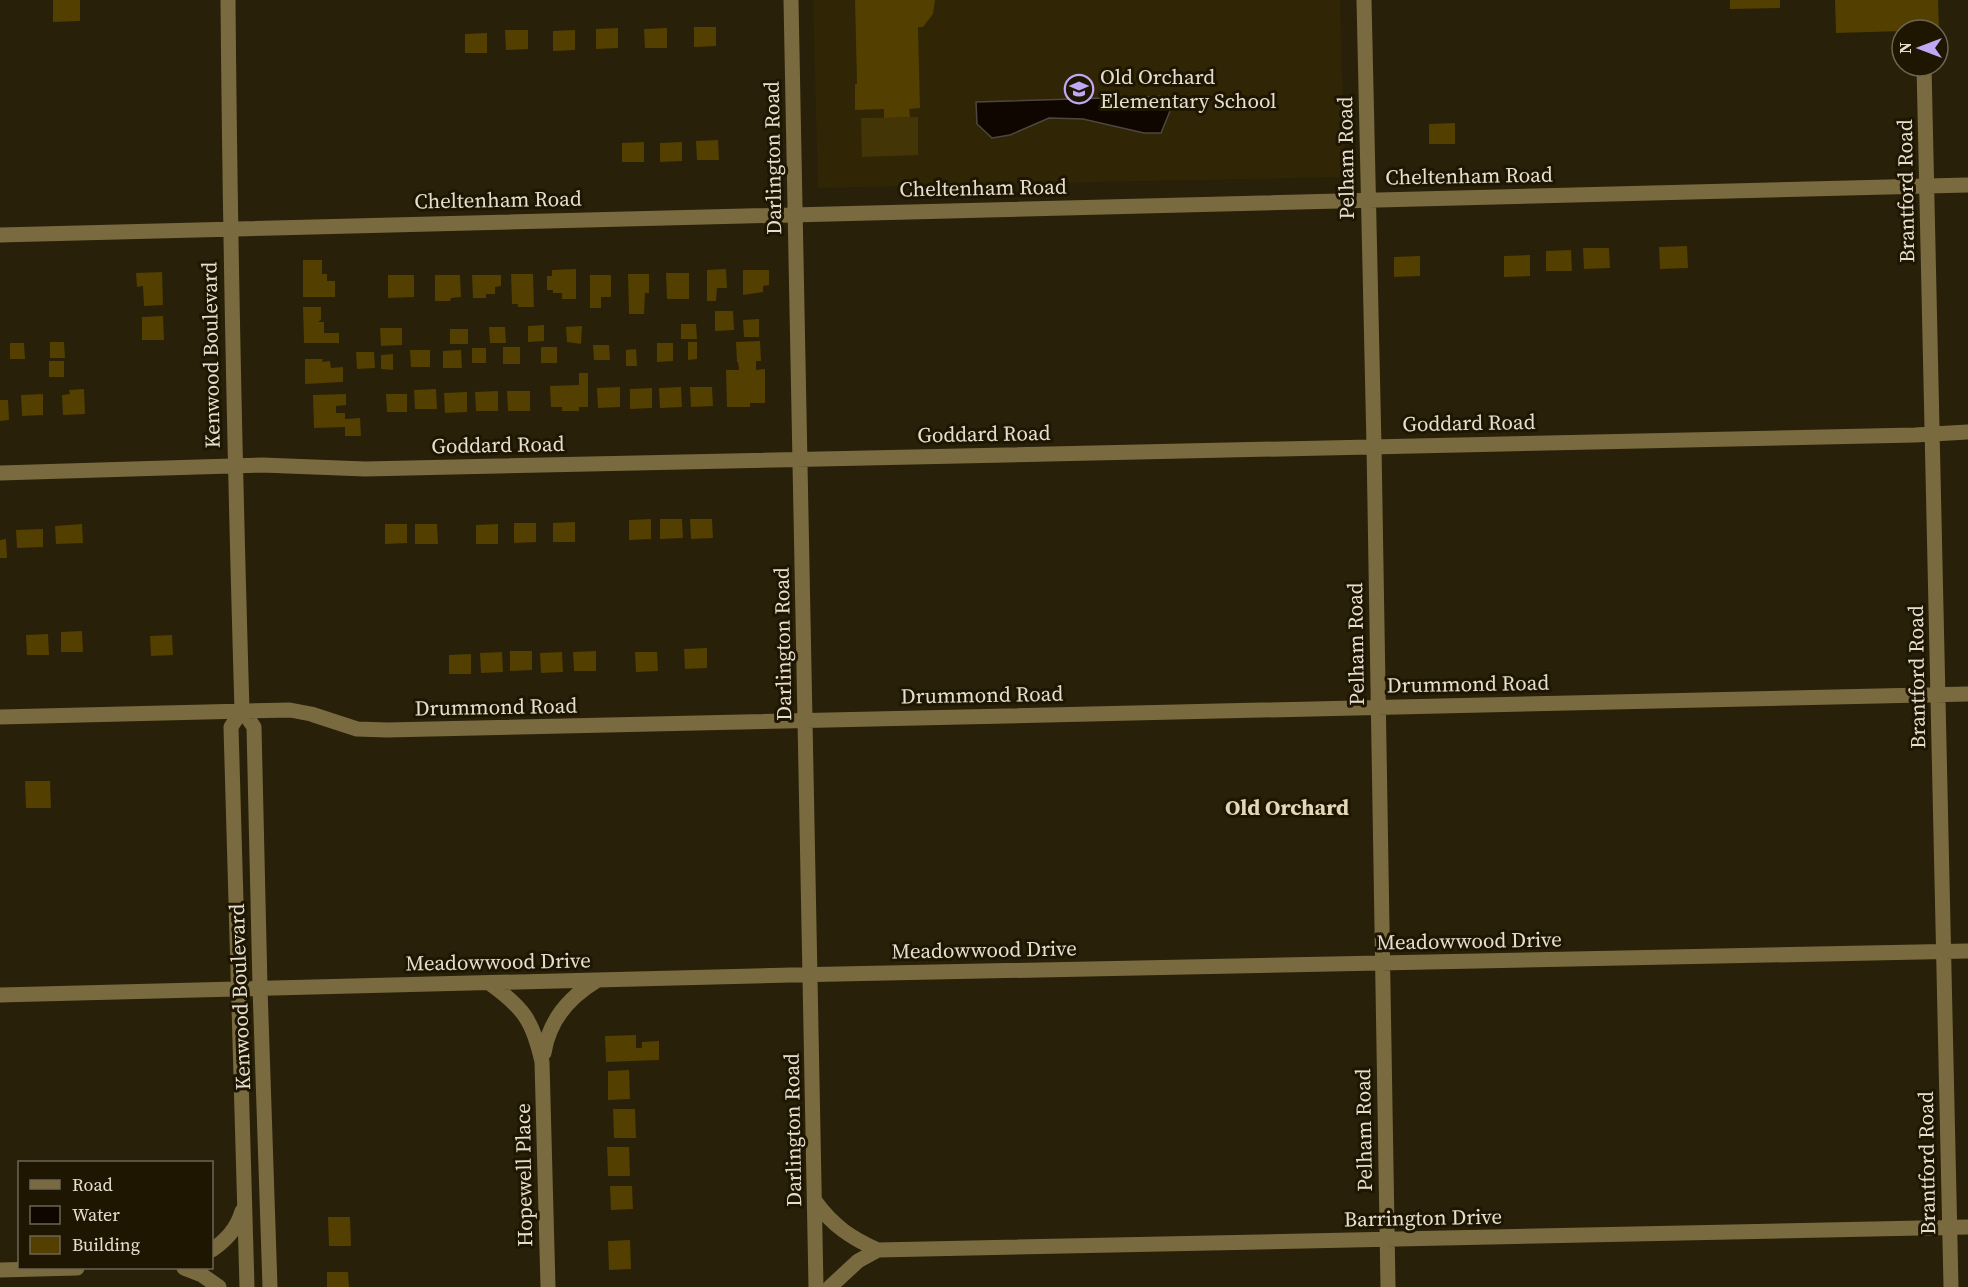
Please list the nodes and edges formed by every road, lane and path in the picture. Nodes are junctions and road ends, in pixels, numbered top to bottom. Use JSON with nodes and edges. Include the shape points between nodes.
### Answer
{"nodes":[{"id":1,"x":228,"y":0,"type":"edge"},
{"id":2,"x":791,"y":0,"type":"edge"},
{"id":3,"x":1364,"y":0,"type":"edge"},
{"id":4,"x":1924,"y":78,"type":"edge"},
{"id":5,"x":1968,"y":185,"type":"edge"},
{"id":6,"x":1927,"y":186,"type":"junction"},
{"id":7,"x":1368,"y":200,"type":"junction"},
{"id":8,"x":795,"y":214,"type":"junction"},
{"id":9,"x":230,"y":229,"type":"junction"},
{"id":10,"x":0,"y":235,"type":"edge"},
{"id":11,"x":1968,"y":432,"type":"edge"},
{"id":12,"x":1932,"y":433,"type":"junction"},
{"id":13,"x":1374,"y":446,"type":"junction"},
{"id":14,"x":800,"y":459,"type":"junction"},
{"id":15,"x":234,"y":466,"type":"junction"},
{"id":16,"x":0,"y":473,"type":"edge"},
{"id":17,"x":1939,"y":694,"type":"junction"},
{"id":18,"x":1968,"y":694,"type":"edge"},
{"id":19,"x":1378,"y":708,"type":"junction"},
{"id":20,"x":242,"y":710,"type":"junction"},
{"id":21,"x":0,"y":717,"type":"edge"},
{"id":22,"x":805,"y":720,"type":"junction"},
{"id":23,"x":1968,"y":951,"type":"edge"},
{"id":24,"x":1943,"y":952,"type":"junction"},
{"id":25,"x":1383,"y":963,"type":"junction"},
{"id":26,"x":810,"y":975,"type":"junction"},
{"id":27,"x":598,"y":980,"type":"junction"},
{"id":28,"x":489,"y":983,"type":"junction"},
{"id":29,"x":260,"y":987,"type":"junction"},
{"id":30,"x":237,"y":988,"type":"junction"},
{"id":31,"x":0,"y":995,"type":"edge"},
{"id":32,"x":542,"y":1062,"type":"junction"},
{"id":33,"x":815,"y":1201,"type":"junction"},
{"id":34,"x":268,"y":1202,"type":"junction"},
{"id":35,"x":244,"y":1203,"type":"junction"},
{"id":36,"x":1950,"y":1227,"type":"junction"},
{"id":37,"x":1968,"y":1227,"type":"edge"},
{"id":38,"x":1387,"y":1240,"type":"junction"},
{"id":39,"x":213,"y":1249,"type":"edge"},
{"id":40,"x":878,"y":1250,"type":"junction"},
{"id":41,"x":38,"y":1269,"type":"edge"},
{"id":42,"x":187,"y":1269,"type":"edge"},
{"id":43,"x":0,"y":1270,"type":"edge"},
{"id":44,"x":219,"y":1287,"type":"edge"},
{"id":45,"x":247,"y":1287,"type":"edge"},
{"id":46,"x":270,"y":1287,"type":"edge"},
{"id":47,"x":548,"y":1287,"type":"edge"},
{"id":48,"x":816,"y":1287,"type":"edge"},
{"id":49,"x":830,"y":1287,"type":"edge"},
{"id":50,"x":1388,"y":1287,"type":"edge"},
{"id":51,"x":1951,"y":1287,"type":"edge"}],
"edges":[{"from":1,"to":9,"type":"street","name":"Kenwood Boulevard"},
{"from":2,"to":8,"type":"street","name":"Darlington Road"},
{"from":3,"to":7,"type":"street","name":"Pelham Road"},
{"from":4,"to":6,"type":"street","name":"Brantford Road"},
{"from":5,"to":6,"type":"street","name":"Cheltenham Road"},
{"from":6,"to":7,"type":"street","name":"Cheltenham Road"},
{"from":6,"to":12,"type":"street","name":"Brantford Road"},
{"from":7,"to":8,"type":"street","name":"Cheltenham Road"},
{"from":7,"to":13,"type":"street","name":"Pelham Road"},
{"from":8,"to":9,"type":"street","name":"Cheltenham Road"},
{"from":8,"to":14,"type":"street","name":"Darlington Road"},
{"from":9,"to":10,"type":"street","name":"Cheltenham Road"},
{"from":9,"to":15,"type":"street","name":"Kenwood Boulevard"},
{"from":11,"to":12,"type":"street","name":"Goddard Road"},
{"from":12,"to":13,"type":"street","name":"Goddard Road"},
{"from":12,"to":17,"type":"street","name":"Brantford Road"},
{"from":13,"to":14,"type":"street","name":"Goddard Road"},
{"from":13,"to":19,"type":"street","name":"Pelham Road"},
{"from":14,"to":15,"type":"street","name":"Goddard Road","via":[[365,469]]},
{"from":14,"to":22,"type":"street","name":"Darlington Road"},
{"from":15,"to":16,"type":"street","name":"Goddard Road"},
{"from":15,"to":20,"type":"street","name":"Kenwood Boulevard"},
{"from":17,"to":18,"type":"street","name":"Drummond Road"},
{"from":17,"to":19,"type":"street","name":"Drummond Road"},
{"from":17,"to":24,"type":"street","name":"Brantford Road"},
{"from":19,"to":22,"type":"street","name":"Drummond Road"},
{"from":19,"to":25,"type":"street","name":"Pelham Road"},
{"from":20,"to":21,"type":"street","name":"Drummond Road"},
{"from":20,"to":22,"type":"street","name":"Drummond Road","via":[[290,710],[357,729],[387,730]]},
{"from":20,"to":29,"type":"street","name":"Kenwood Boulevard","via":[[254,727]]},
{"from":20,"to":30,"type":"street","name":"Kenwood Boulevard","via":[[231,727]]},
{"from":22,"to":26,"type":"street","name":"Darlington Road"},
{"from":23,"to":24,"type":"street","name":"Meadowwood Drive"},
{"from":24,"to":25,"type":"street","name":"Meadowwood Drive"},
{"from":24,"to":36,"type":"street","name":"Brantford Road"},
{"from":25,"to":26,"type":"street","name":"Meadowwood Drive"},
{"from":25,"to":38,"type":"street","name":"Pelham Road"},
{"from":26,"to":27,"type":"street","name":"Meadowwood Drive"},
{"from":26,"to":33,"type":"street","name":"Darlington Road"},
{"from":27,"to":28,"type":"street","name":"Meadowwood Drive"},
{"from":27,"to":32,"type":"street","name":"Hopewell Place","via":[[564,1006],[546,1038]]},
{"from":28,"to":29,"type":"street","name":"Meadowwood Drive"},
{"from":28,"to":32,"type":"street","name":"Hopewell Place","via":[[517,1004],[529,1020]]},
{"from":29,"to":30,"type":"street","name":"Meadowwood Drive"},
{"from":29,"to":34,"type":"street","name":"Kenwood Boulevard"},
{"from":30,"to":31,"type":"street","name":"Meadowwood Drive"},
{"from":30,"to":35,"type":"street","name":"Kenwood Boulevard"},
{"from":32,"to":47,"type":"street","name":"Hopewell Place"},
{"from":33,"to":40,"type":"street","name":"Barrington Drive","via":[[827,1219],[855,1240]]},
{"from":33,"to":48,"type":"street","name":"Darlington Road"},
{"from":34,"to":35,"type":"street"},
{"from":34,"to":46,"type":"street","name":"Kenwood Boulevard"},
{"from":35,"to":39,"type":"street","via":[[231,1234]]},
{"from":35,"to":45,"type":"street","name":"Kenwood Boulevard"},
{"from":36,"to":37,"type":"street","name":"Barrington Drive"},
{"from":36,"to":38,"type":"street","name":"Barrington Drive"},
{"from":36,"to":51,"type":"street","name":"Brantford Road"},
{"from":38,"to":40,"type":"street","name":"Barrington Drive"},
{"from":38,"to":50,"type":"street","name":"Pelham Road"},
{"from":40,"to":49,"type":"street"},
{"from":41,"to":43,"type":"street"},
{"from":42,"to":44,"type":"street"}]}
